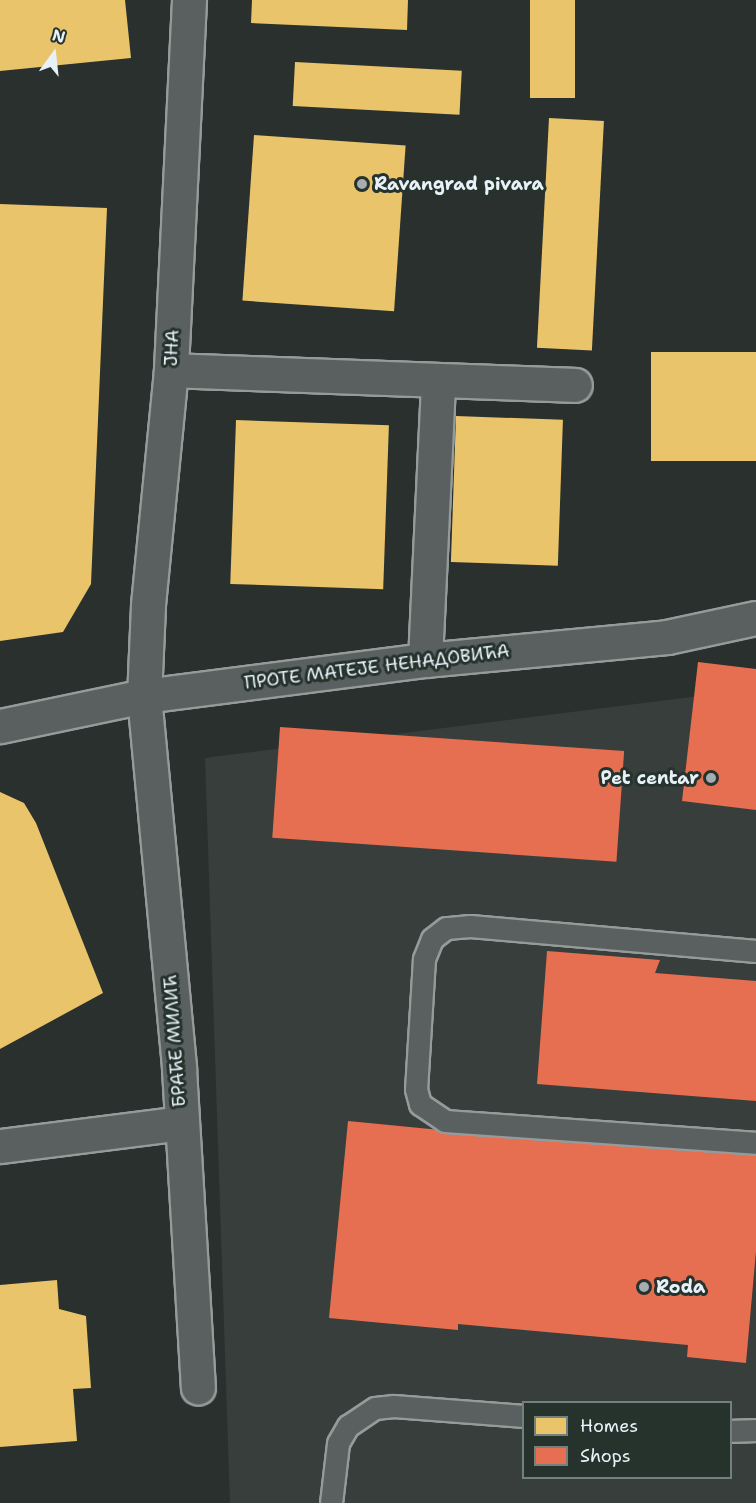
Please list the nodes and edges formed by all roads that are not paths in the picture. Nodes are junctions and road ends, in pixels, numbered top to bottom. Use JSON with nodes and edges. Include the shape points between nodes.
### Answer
{"nodes":[{"id":1,"x":189,"y":0,"type":"edge"},
{"id":2,"x":171,"y":370,"type":"junction"},
{"id":3,"x":438,"y":382,"type":"junction"},
{"id":4,"x":575,"y":385,"type":"dead end"},
{"id":5,"x":756,"y":618,"type":"edge"},
{"id":6,"x":425,"y":660,"type":"junction"},
{"id":7,"x":144,"y":696,"type":"junction"},
{"id":8,"x":0,"y":726,"type":"edge"},
{"id":9,"x":756,"y":951,"type":"edge"},
{"id":10,"x":181,"y":1123,"type":"junction"},
{"id":11,"x":756,"y":1143,"type":"edge"},
{"id":12,"x":0,"y":1146,"type":"edge"},
{"id":13,"x":198,"y":1387,"type":"dead end"},
{"id":14,"x":522,"y":1416,"type":"edge"},
{"id":15,"x":756,"y":1430,"type":"edge"},
{"id":16,"x":732,"y":1431,"type":"edge"},
{"id":17,"x":331,"y":1503,"type":"edge"}],
"edges":[{"from":1,"to":2,"type":"street","name":"ЈНА"},
{"from":2,"to":3,"type":"street"},
{"from":2,"to":7,"type":"street","name":"ЈНА","via":[[148,606]]},
{"from":3,"to":4,"type":"street"},
{"from":3,"to":6,"type":"street"},
{"from":5,"to":6,"type":"street","name":"ПРОТЕ МАТЕЈЕ НЕНАДОВИЋА","via":[[667,637]]},
{"from":6,"to":7,"type":"street","name":"ПРОТЕ МАТЕЈЕ НЕНАДОВИЋА"},
{"from":7,"to":8,"type":"street","name":"ПРОТЕ МАТЕЈЕ НЕНАДОВИЋА"},
{"from":7,"to":10,"type":"street","name":"БРАЋЕ МИЛИЋ"},
{"from":9,"to":11,"type":"lane","via":[[470,926],[446,928],[432,939],[424,959],[416,1089],[420,1104],[445,1121]]},
{"from":10,"to":12,"type":"street"},
{"from":10,"to":13,"type":"street","name":"БРАЋЕ МИЛИЋ"},
{"from":14,"to":17,"type":"lane","via":[[394,1406],[375,1408],[348,1426],[338,1443]]},
{"from":15,"to":16,"type":"lane"}]}
